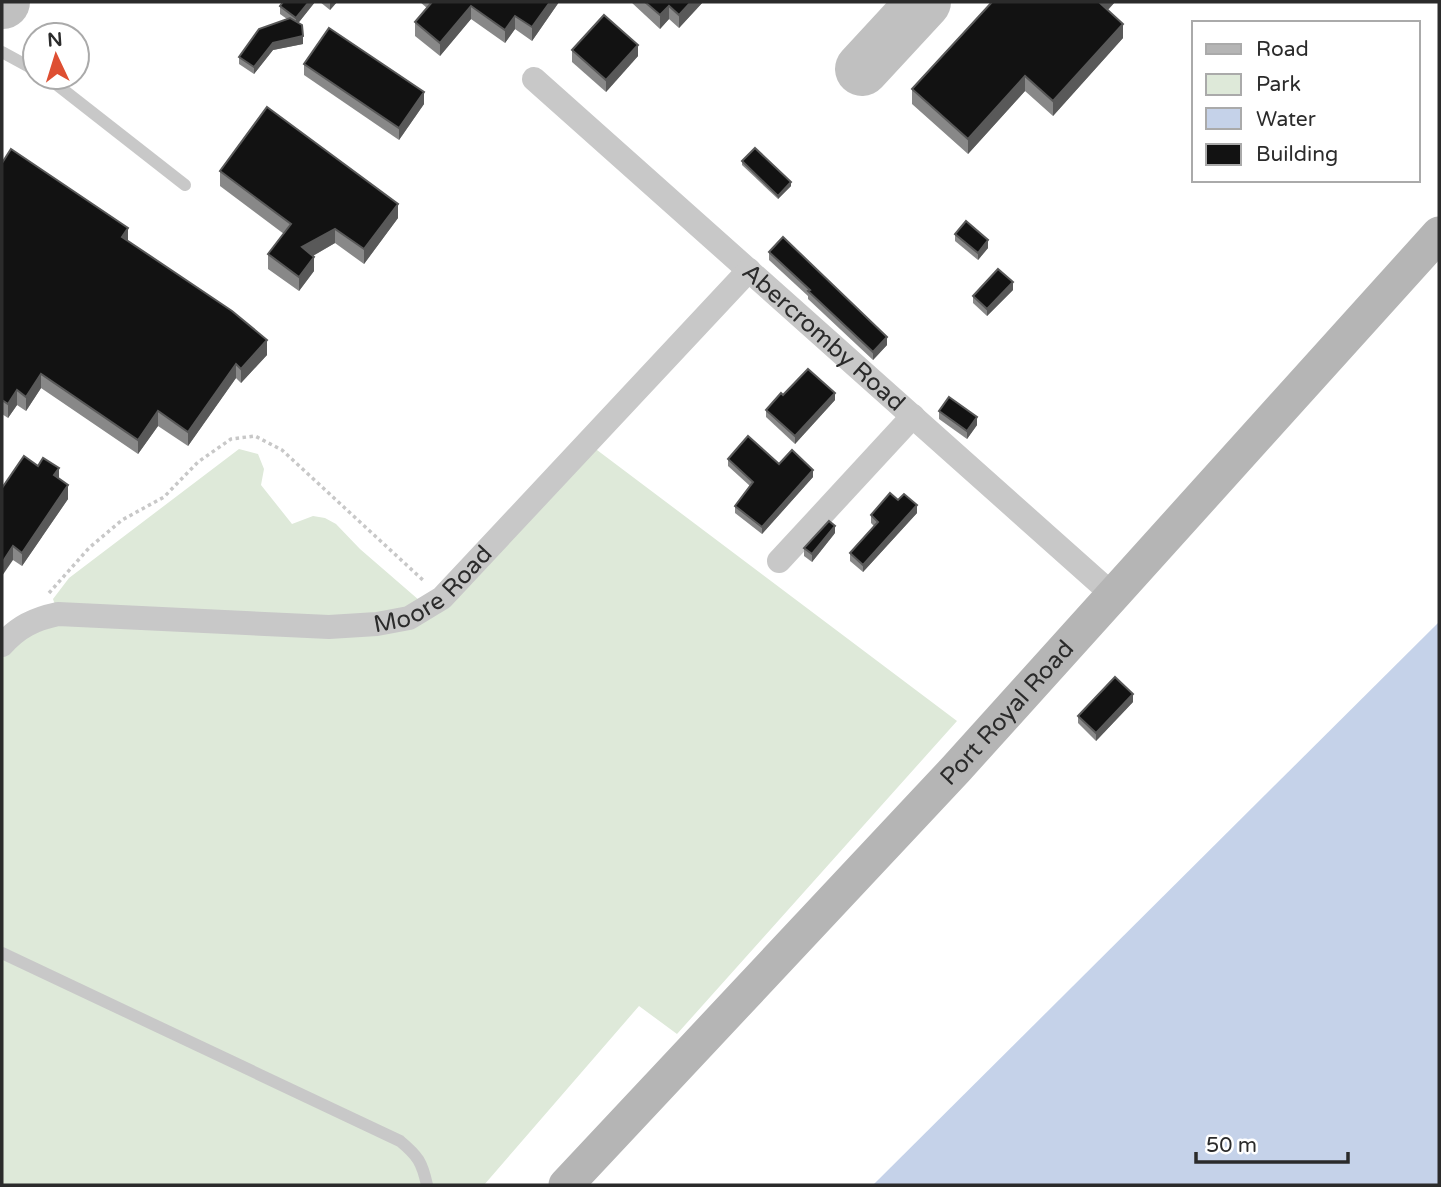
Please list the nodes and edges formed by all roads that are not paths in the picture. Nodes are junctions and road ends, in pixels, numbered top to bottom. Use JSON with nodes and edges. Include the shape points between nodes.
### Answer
{"nodes":[{"id":1,"x":2,"y":52,"type":"edge"},
{"id":2,"x":21,"y":62,"type":"edge"},
{"id":3,"x":534,"y":79,"type":"dead end"},
{"id":4,"x":65,"y":91,"type":"edge"},
{"id":5,"x":185,"y":185,"type":"dead end"},
{"id":6,"x":1439,"y":234,"type":"edge"},
{"id":7,"x":749,"y":270,"type":"junction"},
{"id":8,"x":913,"y":416,"type":"junction"},
{"id":9,"x":779,"y":561,"type":"dead end"},
{"id":10,"x":1113,"y":595,"type":"junction"},
{"id":11,"x":2,"y":645,"type":"edge"},
{"id":12,"x":2,"y":953,"type":"edge"},
{"id":13,"x":427,"y":1185,"type":"edge"},
{"id":14,"x":566,"y":1185,"type":"edge"}],
"edges":[{"from":1,"to":2,"type":"lane"},
{"from":3,"to":7,"type":"street","name":"Abercromby Road"},
{"from":4,"to":5,"type":"lane"},
{"from":6,"to":10,"type":"main road","name":"Port Royal Road"},
{"from":7,"to":8,"type":"street","name":"Abercromby Road"},
{"from":7,"to":11,"type":"street","name":"Moore Road","via":[[442,597],[409,618],[329,627],[58,614],[37,618]]},
{"from":8,"to":9,"type":"street"},
{"from":8,"to":10,"type":"street","name":"Abercromby Road"},
{"from":10,"to":14,"type":"main road","name":"Port Royal Road"},
{"from":12,"to":13,"type":"lane","via":[[400,1141],[417,1155]]}]}
